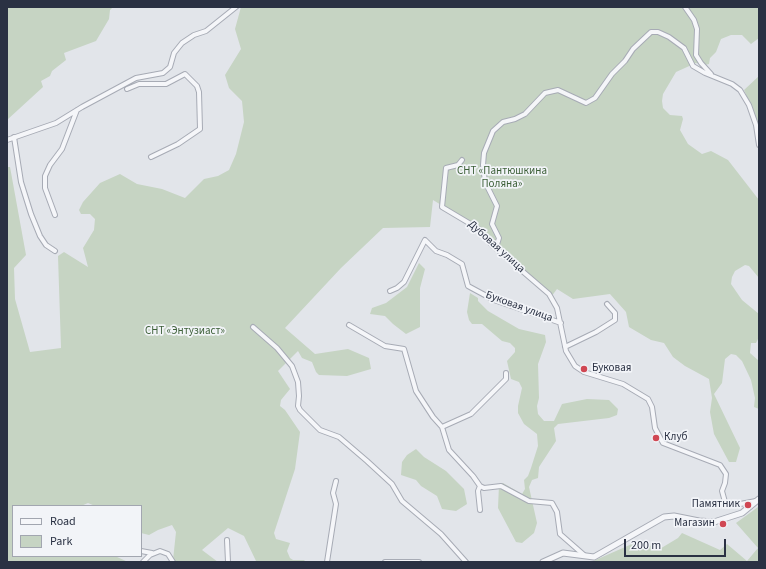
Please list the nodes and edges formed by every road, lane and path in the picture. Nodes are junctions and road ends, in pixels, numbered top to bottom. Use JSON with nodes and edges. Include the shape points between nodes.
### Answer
{"nodes":[{"id":1,"x":236,"y":7,"type":"edge"},
{"id":2,"x":685,"y":7,"type":"edge"},
{"id":3,"x":711,"y":74,"type":"junction"},
{"id":4,"x":127,"y":88,"type":"dead end"},
{"id":5,"x":77,"y":110,"type":"junction"},
{"id":6,"x":14,"y":137,"type":"junction"},
{"id":7,"x":7,"y":140,"type":"edge"},
{"id":8,"x":759,"y":145,"type":"edge"},
{"id":9,"x":151,"y":157,"type":"dead end"},
{"id":10,"x":462,"y":160,"type":"dead end"},
{"id":11,"x":55,"y":215,"type":"dead end"},
{"id":12,"x":496,"y":248,"type":"junction"},
{"id":13,"x":55,"y":251,"type":"dead end"},
{"id":14,"x":390,"y":291,"type":"dead end"},
{"id":15,"x":607,"y":304,"type":"dead end"},
{"id":16,"x":561,"y":323,"type":"junction"},
{"id":17,"x":349,"y":325,"type":"dead end"},
{"id":18,"x":253,"y":327,"type":"dead end"},
{"id":19,"x":565,"y":347,"type":"junction"},
{"id":20,"x":506,"y":373,"type":"dead end"},
{"id":21,"x":442,"y":427,"type":"junction"},
{"id":22,"x":336,"y":481,"type":"dead end"},
{"id":23,"x":480,"y":486,"type":"junction"},
{"id":24,"x":758,"y":500,"type":"edge"},
{"id":25,"x":480,"y":510,"type":"dead end"},
{"id":26,"x":227,"y":540,"type":"dead end"},
{"id":27,"x":142,"y":551,"type":"edge"},
{"id":28,"x":152,"y":554,"type":"junction"},
{"id":29,"x":584,"y":555,"type":"junction"},
{"id":30,"x":143,"y":562,"type":"edge"},
{"id":31,"x":173,"y":562,"type":"edge"},
{"id":32,"x":228,"y":562,"type":"edge"},
{"id":33,"x":327,"y":562,"type":"edge"},
{"id":34,"x":385,"y":562,"type":"edge"},
{"id":35,"x":420,"y":562,"type":"edge"},
{"id":36,"x":466,"y":562,"type":"edge"},
{"id":37,"x":543,"y":562,"type":"edge"}],
"edges":[{"from":1,"to":5,"type":"street","via":[[206,31],[182,43],[174,53],[170,66],[163,73],[136,78]]},
{"from":2,"to":3,"type":"street","via":[[697,29],[696,56]]},
{"from":3,"to":8,"type":"street","via":[[740,90],[752,112]]},
{"from":3,"to":12,"type":"street","name":"Дубовая улица","via":[[693,66],[684,48],[670,37],[655,31],[633,49],[595,98],[586,103],[563,92],[545,93],[525,114],[503,122],[493,131],[482,165],[485,182],[497,206],[492,224],[499,238]]},
{"from":4,"to":9,"type":"street","via":[[139,84],[166,84],[185,74],[197,86],[200,129],[178,144]]},
{"from":5,"to":6,"type":"street","via":[[56,123]]},
{"from":5,"to":11,"type":"street","via":[[62,149],[45,176],[45,188]]},
{"from":6,"to":7,"type":"street"},
{"from":6,"to":13,"type":"street","via":[[21,182],[31,214],[40,236],[46,245]]},
{"from":10,"to":12,"type":"street","name":"Дубовая улица","via":[[460,164],[446,168],[442,207],[471,222]]},
{"from":12,"to":16,"type":"street","name":"Дубовая улица","via":[[549,294]]},
{"from":14,"to":16,"type":"street","name":"Буковая улица","via":[[404,282],[425,240],[436,252],[462,264],[468,286],[494,300]]},
{"from":15,"to":19,"type":"street","via":[[615,313],[614,320]]},
{"from":16,"to":19,"type":"street","name":"Буковая улица"},
{"from":17,"to":21,"type":"street","via":[[385,346],[404,349],[416,391]]},
{"from":18,"to":36,"type":"street","via":[[277,348],[292,366],[298,382],[300,410],[320,430],[339,437],[367,461],[392,484],[402,501],[441,534]]},
{"from":19,"to":24,"type":"street","name":"Буковая улица","via":[[572,363],[580,370],[623,384],[648,400],[652,406],[655,428],[663,443],[720,465],[726,474],[722,491],[725,502],[734,505]]},
{"from":20,"to":21,"type":"street","via":[[506,379],[471,414]]},
{"from":21,"to":23,"type":"street","via":[[452,455]]},
{"from":22,"to":33,"type":"street","via":[[333,493],[336,504]]},
{"from":23,"to":25,"type":"street"},
{"from":23,"to":29,"type":"street","via":[[501,486],[529,501],[552,503],[557,512],[560,534]]},
{"from":24,"to":29,"type":"street","via":[[742,513],[714,522],[699,522],[674,516],[664,518],[600,555],[592,558]]},
{"from":26,"to":32,"type":"street"},
{"from":27,"to":28,"type":"street"},
{"from":28,"to":30,"type":"street"},
{"from":28,"to":31,"type":"street","via":[[164,552]]},
{"from":29,"to":37,"type":"street","via":[[563,553]]},
{"from":34,"to":35,"type":"street"}]}
